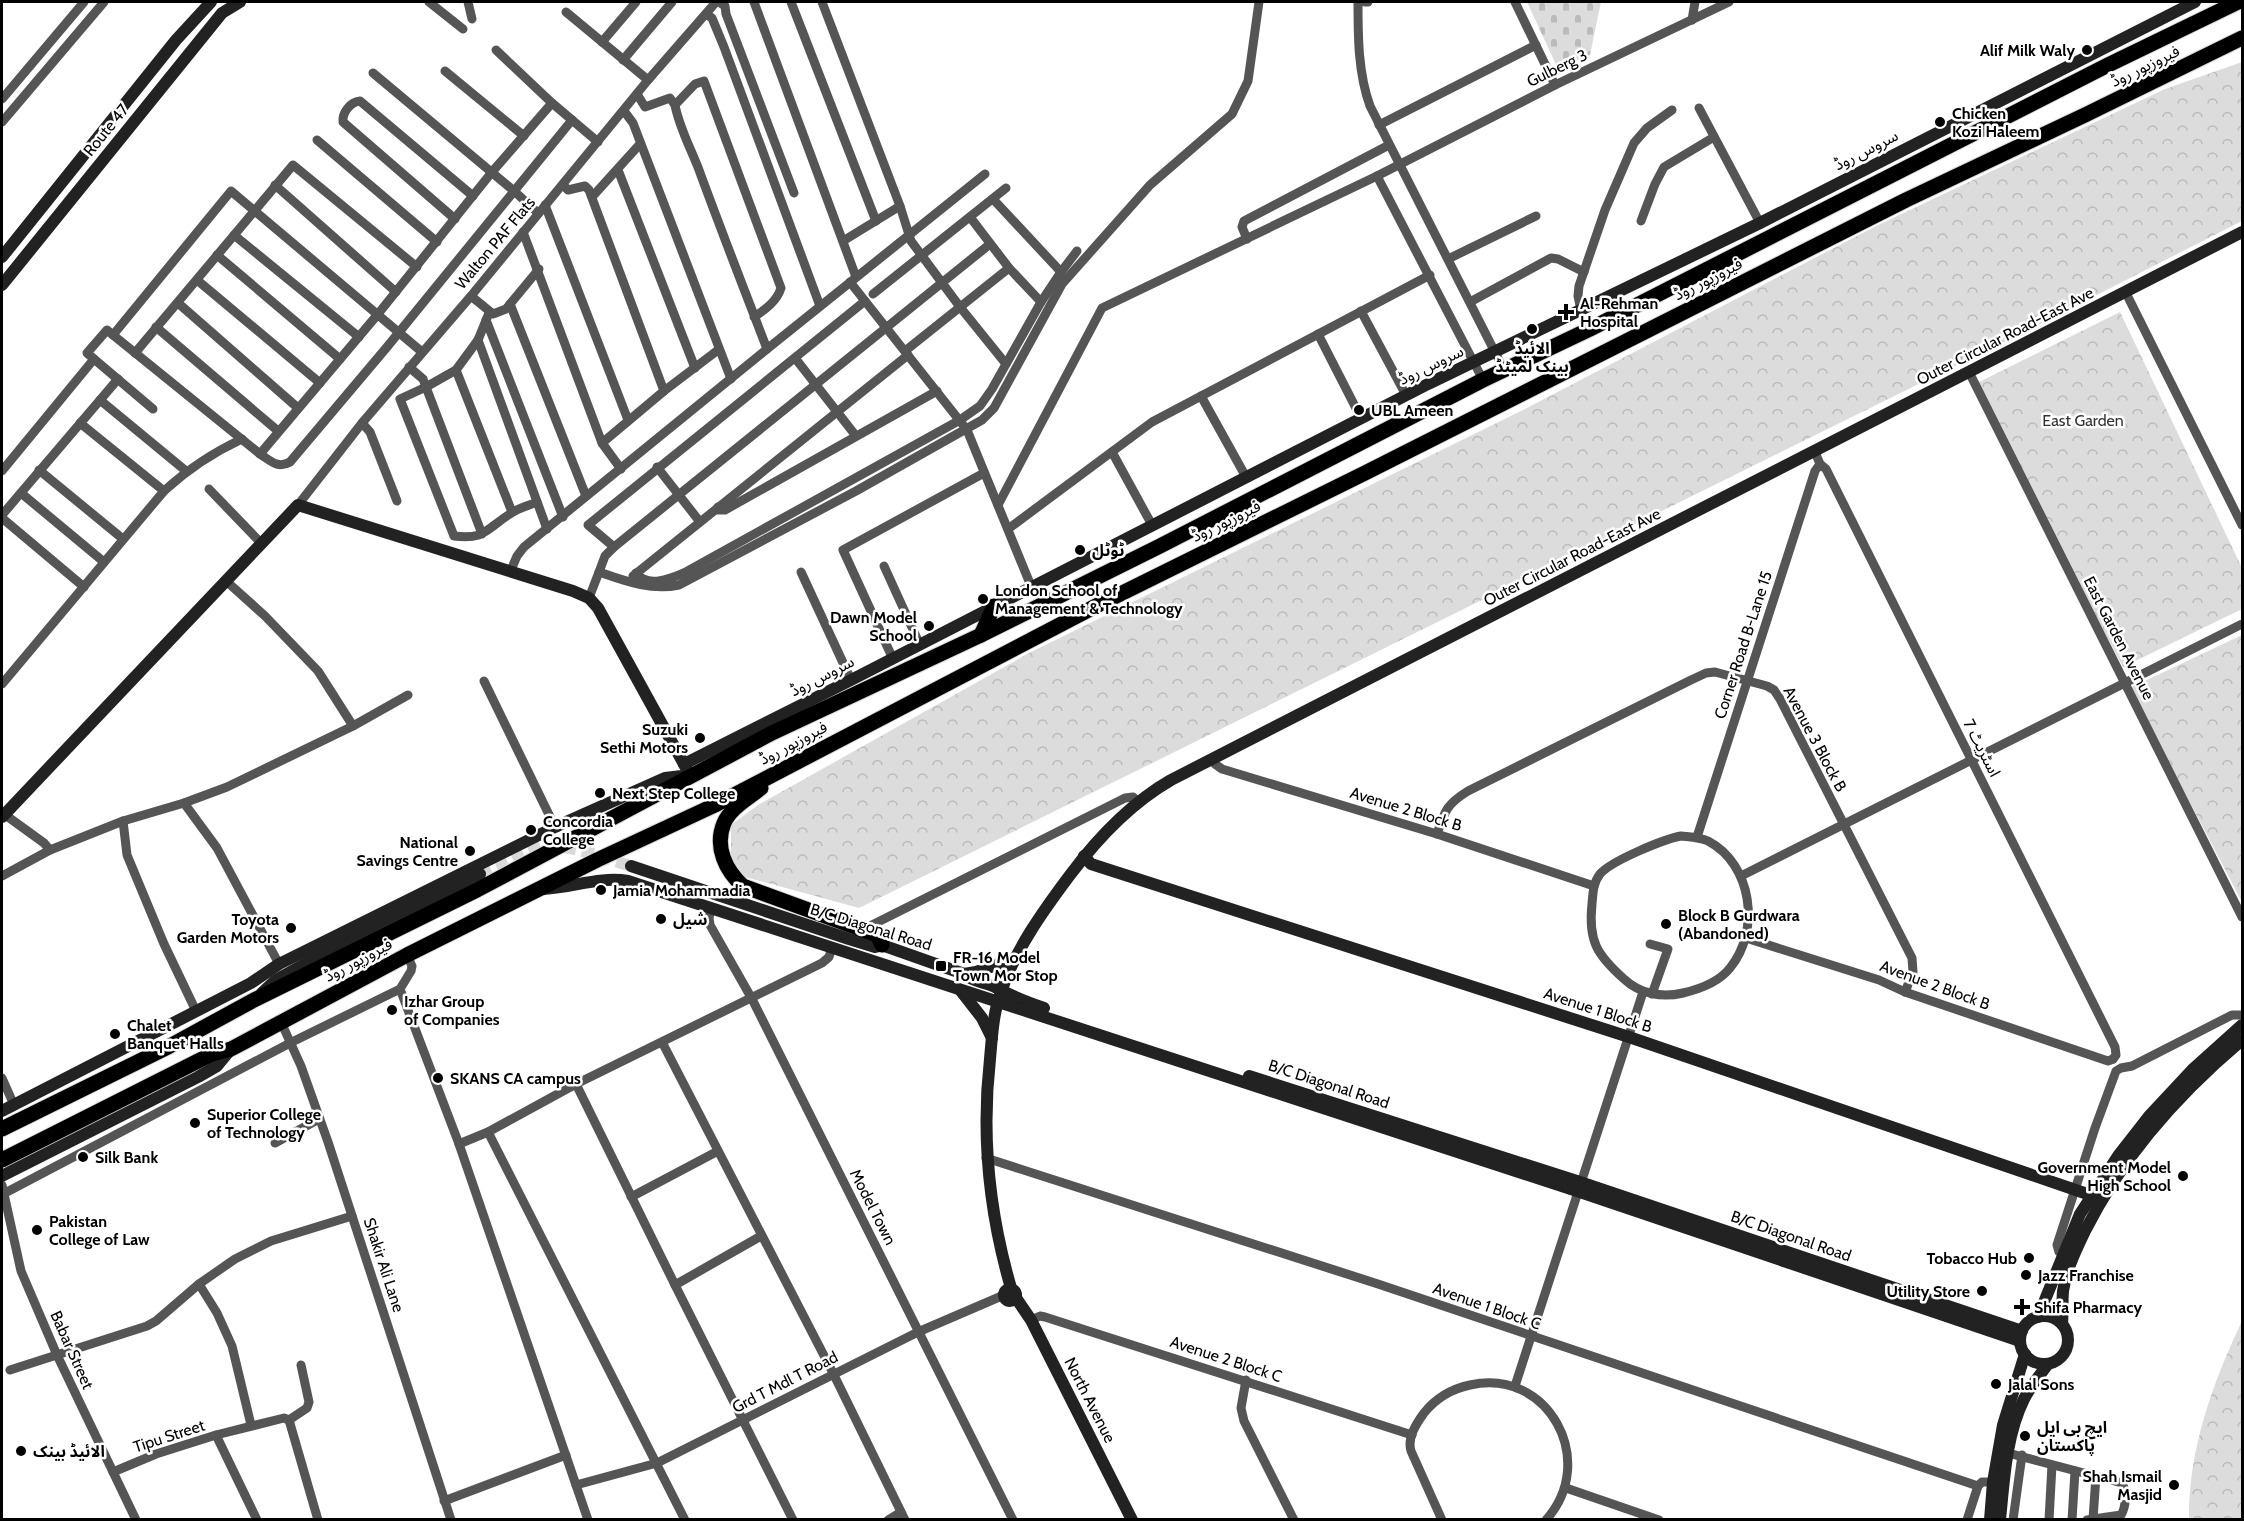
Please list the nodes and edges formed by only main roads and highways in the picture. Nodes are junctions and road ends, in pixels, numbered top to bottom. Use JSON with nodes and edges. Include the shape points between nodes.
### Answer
{"nodes":[{"id":1,"x":2238,"y":2,"type":"edge"},
{"id":2,"x":2242,"y":38,"type":"edge"},
{"id":3,"x":994,"y":606,"type":"road end"},
{"id":4,"x":981,"y":635,"type":"junction"},
{"id":5,"x":795,"y":762,"type":"junction"},
{"id":6,"x":882,"y":945,"type":"road end"},
{"id":7,"x":2,"y":1129,"type":"edge"},
{"id":8,"x":2,"y":1160,"type":"edge"}],
"edges":[{"from":1,"to":4,"type":"main road","name":"فیروزپور روڈ"},
{"from":2,"to":5,"type":"main road","name":"فیروزپور روڈ","via":[[1604,351]]},
{"from":3,"to":4,"type":"main road"},
{"from":4,"to":7,"type":"main road","name":"فیروزپور روڈ","via":[[687,769],[477,890]]},
{"from":5,"to":6,"type":"main road","via":[[724,823],[724,861],[730,875],[743,886],[877,935]]},
{"from":5,"to":8,"type":"main road","name":"فیروزپور روڈ","via":[[407,955],[231,1049],[212,1054]]}]}
